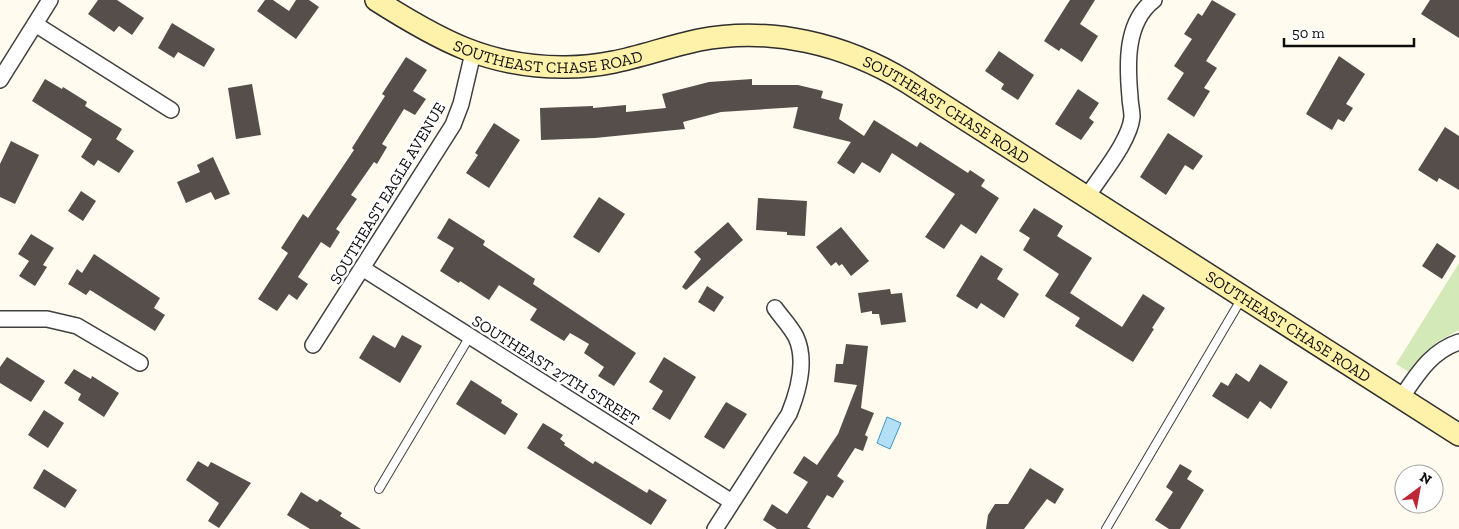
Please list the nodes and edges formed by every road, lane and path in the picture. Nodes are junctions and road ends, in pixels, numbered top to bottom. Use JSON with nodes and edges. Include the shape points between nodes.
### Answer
{"nodes":[{"id":1,"x":50,"y":0,"type":"edge"},
{"id":2,"x":376,"y":0,"type":"edge"},
{"id":3,"x":1154,"y":0,"type":"edge"},
{"id":4,"x":35,"y":24,"type":"junction"},
{"id":5,"x":473,"y":53,"type":"junction"},
{"id":6,"x":0,"y":80,"type":"edge"},
{"id":7,"x":171,"y":110,"type":"dead end"},
{"id":8,"x":1087,"y":197,"type":"junction"},
{"id":9,"x":362,"y":268,"type":"junction"},
{"id":10,"x":1242,"y":296,"type":"junction"},
{"id":11,"x":775,"y":308,"type":"dead end"},
{"id":12,"x":0,"y":319,"type":"edge"},
{"id":13,"x":470,"y":336,"type":"junction"},
{"id":14,"x":1459,"y":342,"type":"edge"},
{"id":15,"x":313,"y":345,"type":"dead end"},
{"id":16,"x":140,"y":363,"type":"dead end"},
{"id":17,"x":1401,"y":398,"type":"junction"},
{"id":18,"x":1459,"y":435,"type":"edge"},
{"id":19,"x":379,"y":489,"type":"dead end"},
{"id":20,"x":732,"y":502,"type":"junction"},
{"id":21,"x":714,"y":529,"type":"edge"},
{"id":22,"x":1106,"y":529,"type":"edge"}],
"edges":[{"from":1,"to":4,"type":"street"},
{"from":2,"to":5,"type":"street","name":"SOUTHEAST CHASE ROAD","via":[[442,41]]},
{"from":3,"to":8,"type":"street","via":[[1139,17],[1131,38],[1132,117],[1127,133]]},
{"from":4,"to":6,"type":"street"},
{"from":4,"to":7,"type":"street"},
{"from":5,"to":8,"type":"street","name":"SOUTHEAST CHASE ROAD","via":[[519,63],[564,67],[618,62],[723,36],[764,36],[814,43],[858,56],[890,72]]},
{"from":5,"to":9,"type":"street","name":"SOUTHEAST EAGLE AVENUE","via":[[453,125]]},
{"from":8,"to":10,"type":"street","name":"SOUTHEAST CHASE ROAD"},
{"from":9,"to":13,"type":"street","name":"SOUTHEAST 27TH STREET"},
{"from":9,"to":15,"type":"street","name":"SOUTHEAST EAGLE AVENUE"},
{"from":10,"to":17,"type":"street","name":"SOUTHEAST CHASE ROAD"},
{"from":10,"to":22,"type":"lane"},
{"from":11,"to":20,"type":"street","via":[[796,338],[800,376],[796,396],[789,414]]},
{"from":12,"to":16,"type":"street","via":[[47,319],[77,326]]},
{"from":13,"to":19,"type":"lane"},
{"from":13,"to":20,"type":"street","name":"SOUTHEAST 27TH STREET"},
{"from":14,"to":17,"type":"street","via":[[1434,355]]},
{"from":17,"to":18,"type":"street","name":"SOUTHEAST CHASE ROAD"},
{"from":20,"to":21,"type":"street"}]}
